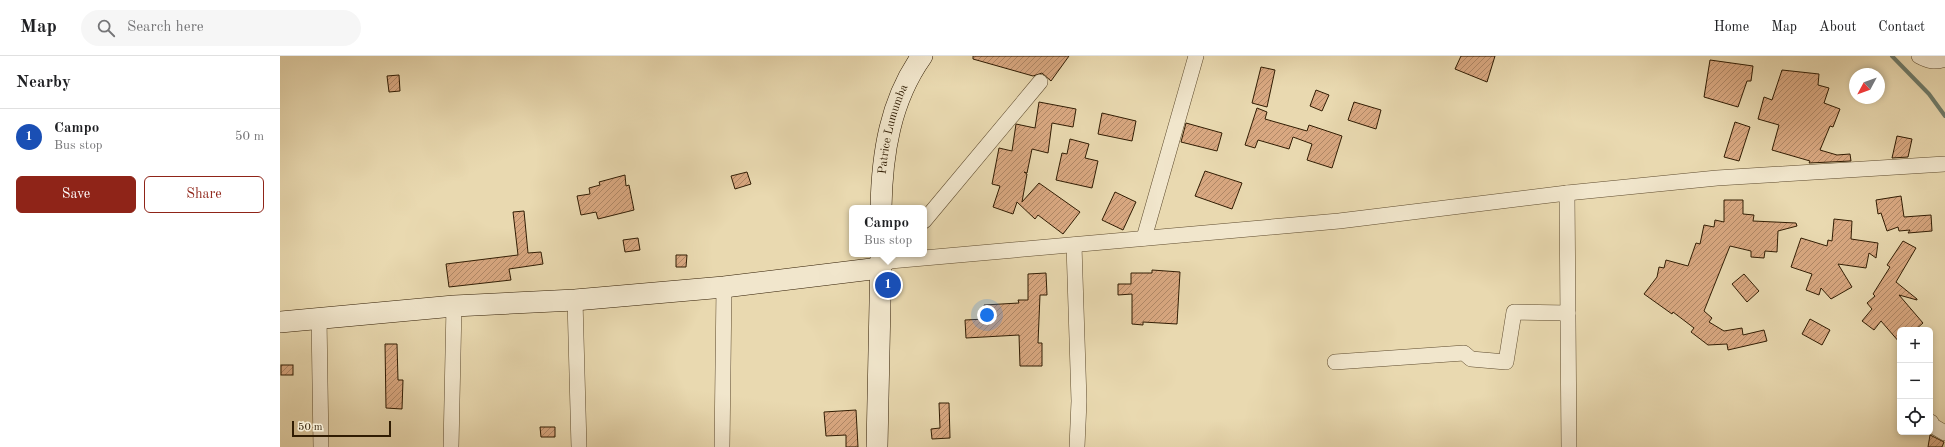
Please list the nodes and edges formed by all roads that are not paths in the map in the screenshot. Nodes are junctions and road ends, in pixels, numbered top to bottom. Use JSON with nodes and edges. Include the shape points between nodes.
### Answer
{"nodes":[{"id":1,"x":922,"y":56,"type":"edge"},
{"id":2,"x":1196,"y":56,"type":"edge"},
{"id":3,"x":1919,"y":56,"type":"edge"},
{"id":4,"x":1945,"y":59,"type":"edge"},
{"id":5,"x":1040,"y":82,"type":"dead end"},
{"id":6,"x":1945,"y":164,"type":"edge"},
{"id":7,"x":1567,"y":193,"type":"junction"},
{"id":8,"x":882,"y":205,"type":"edge"},
{"id":9,"x":927,"y":217,"type":"edge"},
{"id":10,"x":1144,"y":238,"type":"junction"},
{"id":11,"x":1074,"y":245,"type":"junction"},
{"id":12,"x":927,"y":256,"type":"edge"},
{"id":13,"x":914,"y":257,"type":"edge"},
{"id":14,"x":887,"y":259,"type":"edge"},
{"id":15,"x":724,"y":287,"type":"junction"},
{"id":16,"x":575,"y":300,"type":"junction"},
{"id":17,"x":454,"y":306,"type":"junction"},
{"id":18,"x":1568,"y":313,"type":"junction"},
{"id":19,"x":319,"y":317,"type":"junction"},
{"id":20,"x":280,"y":322,"type":"edge"},
{"id":21,"x":1335,"y":362,"type":"dead end"},
{"id":22,"x":1933,"y":426,"type":"edge"},
{"id":23,"x":1945,"y":433,"type":"edge"},
{"id":24,"x":321,"y":447,"type":"edge"},
{"id":25,"x":451,"y":447,"type":"edge"},
{"id":26,"x":579,"y":447,"type":"edge"},
{"id":27,"x":722,"y":447,"type":"edge"},
{"id":28,"x":877,"y":447,"type":"edge"},
{"id":29,"x":1077,"y":447,"type":"edge"},
{"id":30,"x":1569,"y":447,"type":"edge"}],
"edges":[{"from":1,"to":8,"type":"street","name":"Patrice Lumumba","via":[[903,86],[889,129],[883,172]]},
{"from":2,"to":10,"type":"street"},
{"from":3,"to":4,"type":"street","via":[[1929,61]]},
{"from":5,"to":9,"type":"street"},
{"from":6,"to":7,"type":"street","via":[[1717,178]]},
{"from":7,"to":10,"type":"street","via":[[1339,221]]},
{"from":7,"to":18,"type":"street"},
{"from":10,"to":11,"type":"street"},
{"from":11,"to":12,"type":"street"},
{"from":11,"to":29,"type":"street","via":[[1079,401]]},
{"from":13,"to":14,"type":"street"},
{"from":14,"to":15,"type":"street"},
{"from":14,"to":28,"type":"street"},
{"from":15,"to":16,"type":"street"},
{"from":15,"to":27,"type":"street"},
{"from":16,"to":17,"type":"street"},
{"from":16,"to":26,"type":"street"},
{"from":17,"to":19,"type":"street"},
{"from":17,"to":25,"type":"street"},
{"from":18,"to":21,"type":"street","via":[[1514,312],[1506,362],[1471,359],[1464,354]]},
{"from":18,"to":30,"type":"street"},
{"from":19,"to":20,"type":"street"},
{"from":19,"to":24,"type":"street"},
{"from":22,"to":23,"type":"street"}]}
